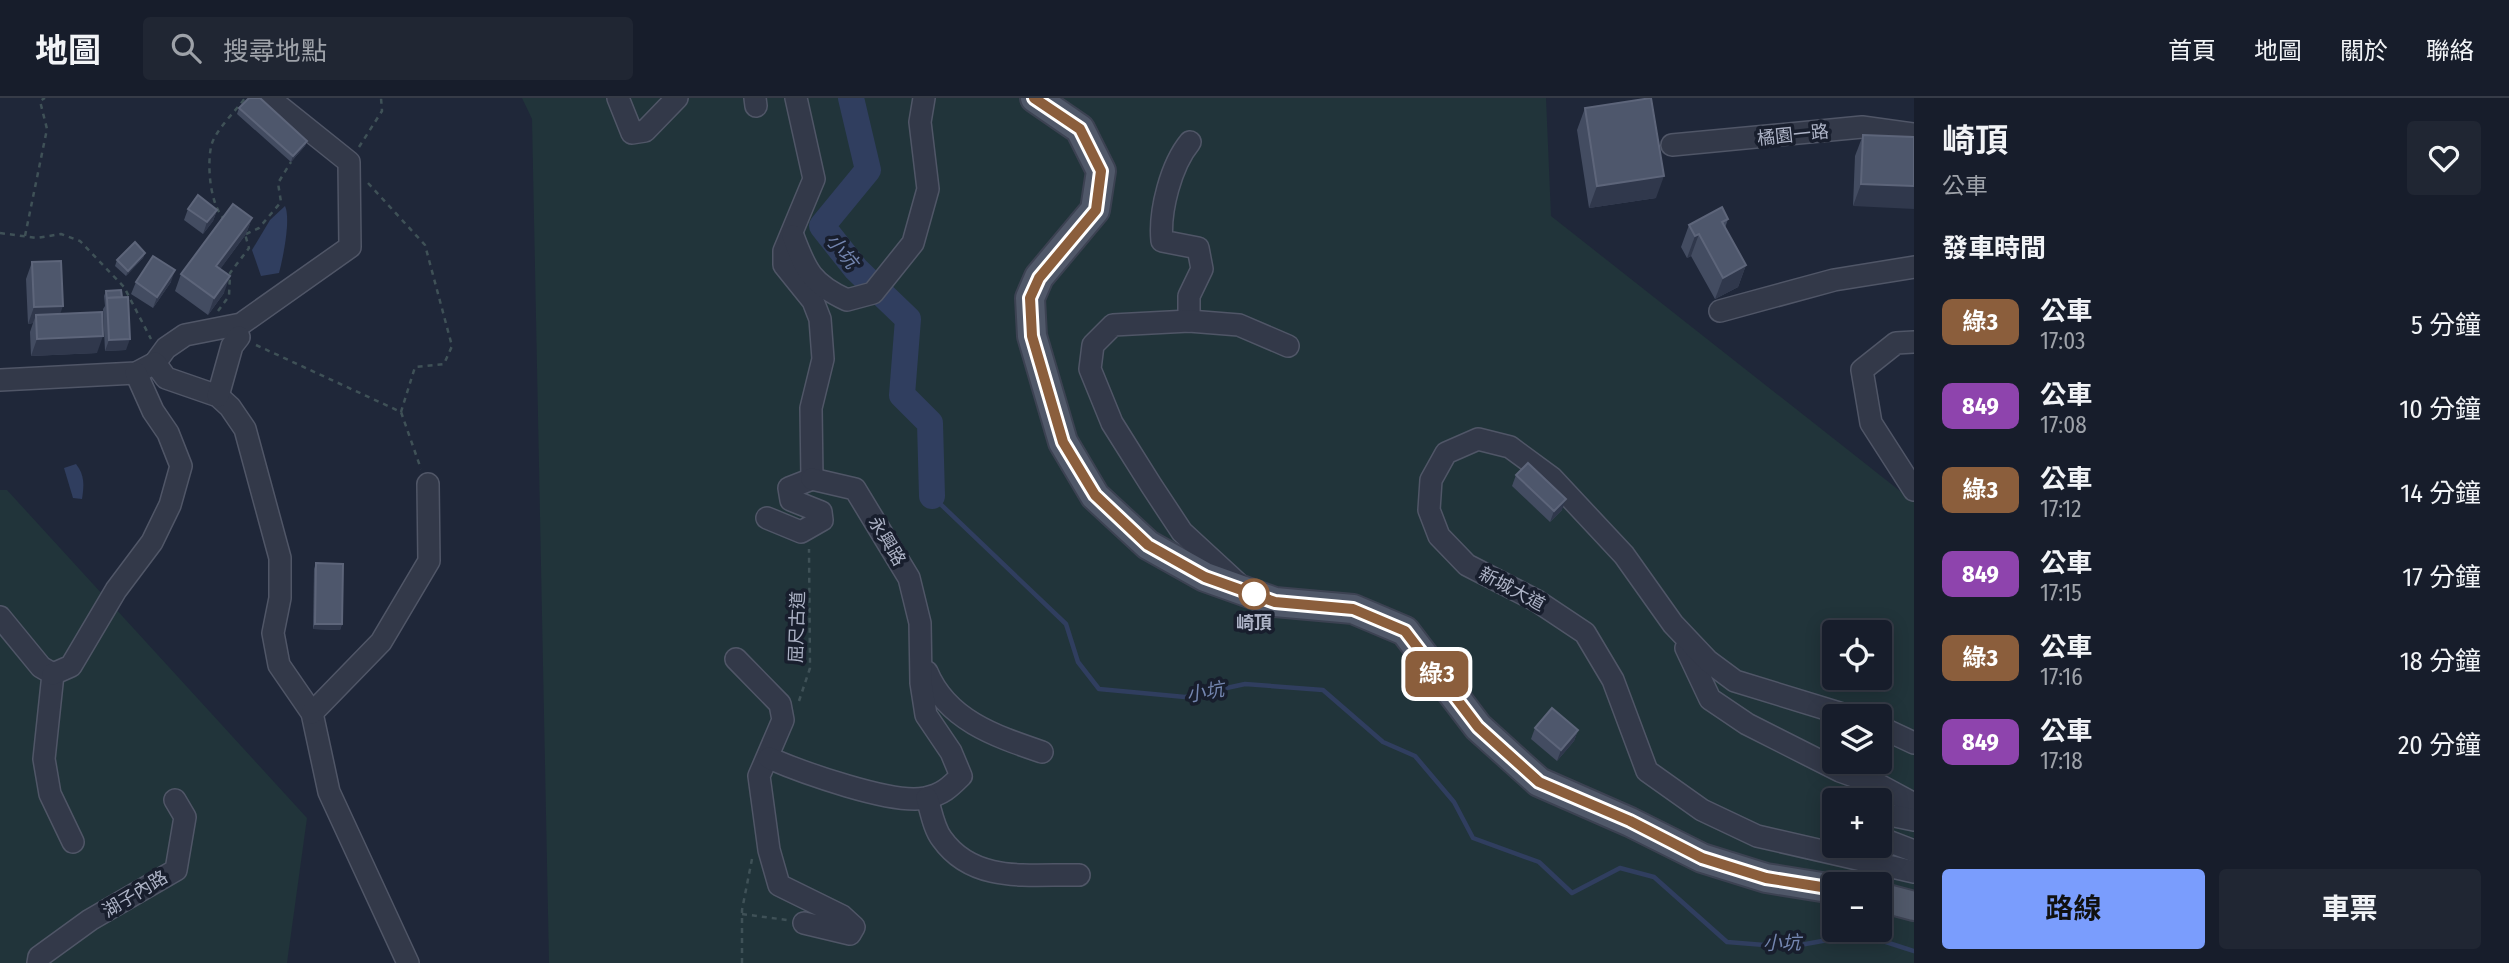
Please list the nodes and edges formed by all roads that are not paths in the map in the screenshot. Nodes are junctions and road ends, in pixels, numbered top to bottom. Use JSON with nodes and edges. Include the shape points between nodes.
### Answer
{"nodes":[{"id":1,"x":269,"y":98,"type":"edge"},
{"id":2,"x":618,"y":98,"type":"edge"},
{"id":3,"x":677,"y":98,"type":"edge"},
{"id":4,"x":796,"y":98,"type":"edge"},
{"id":5,"x":924,"y":98,"type":"edge"},
{"id":6,"x":1035,"y":98,"type":"edge"},
{"id":7,"x":1914,"y":134,"type":"edge"},
{"id":8,"x":1190,"y":142,"type":"dead end"},
{"id":9,"x":1672,"y":145,"type":"dead end"},
{"id":10,"x":793,"y":236,"type":"junction"},
{"id":11,"x":1914,"y":267,"type":"edge"},
{"id":12,"x":1720,"y":311,"type":"dead end"},
{"id":13,"x":1189,"y":321,"type":"junction"},
{"id":14,"x":239,"y":337,"type":"road end"},
{"id":15,"x":1914,"y":342,"type":"edge"},
{"id":16,"x":1288,"y":346,"type":"dead end"},
{"id":17,"x":158,"y":359,"type":"junction"},
{"id":18,"x":136,"y":373,"type":"junction"},
{"id":19,"x":0,"y":380,"type":"edge"},
{"id":20,"x":218,"y":396,"type":"junction"},
{"id":21,"x":812,"y":480,"type":"junction"},
{"id":22,"x":428,"y":484,"type":"road end"},
{"id":23,"x":1914,"y":490,"type":"edge"},
{"id":24,"x":767,"y":518,"type":"dead end"},
{"id":25,"x":1246,"y":592,"type":"junction"},
{"id":26,"x":0,"y":617,"type":"edge"},
{"id":27,"x":1673,"y":624,"type":"junction"},
{"id":28,"x":9,"y":643,"type":"edge"},
{"id":29,"x":736,"y":660,"type":"dead end"},
{"id":30,"x":922,"y":660,"type":"junction"},
{"id":31,"x":53,"y":674,"type":"junction"},
{"id":32,"x":1822,"y":708,"type":"edge"},
{"id":33,"x":312,"y":713,"type":"junction"},
{"id":34,"x":1892,"y":733,"type":"edge"},
{"id":35,"x":1914,"y":743,"type":"edge"},
{"id":36,"x":1042,"y":752,"type":"dead end"},
{"id":37,"x":769,"y":758,"type":"junction"},
{"id":38,"x":1882,"y":788,"type":"edge"},
{"id":39,"x":1892,"y":791,"type":"edge"},
{"id":40,"x":1892,"y":792,"type":"edge"},
{"id":41,"x":1914,"y":794,"type":"edge"},
{"id":42,"x":927,"y":798,"type":"junction"},
{"id":43,"x":175,"y":800,"type":"dead end"},
{"id":44,"x":1914,"y":804,"type":"edge"},
{"id":45,"x":1892,"y":815,"type":"edge"},
{"id":46,"x":1914,"y":820,"type":"edge"},
{"id":47,"x":72,"y":842,"type":"dead end"},
{"id":48,"x":1892,"y":843,"type":"edge"},
{"id":49,"x":1914,"y":851,"type":"edge"},
{"id":50,"x":1914,"y":872,"type":"edge"},
{"id":51,"x":1079,"y":874,"type":"dead end"},
{"id":52,"x":1822,"y":887,"type":"edge"},
{"id":53,"x":1892,"y":900,"type":"edge"},
{"id":54,"x":1914,"y":906,"type":"edge"},
{"id":55,"x":804,"y":923,"type":"road end"},
{"id":56,"x":38,"y":963,"type":"edge"},
{"id":57,"x":408,"y":963,"type":"edge"}],
"edges":[{"from":1,"to":17,"type":"street","via":[[349,162],[350,247],[241,324],[186,335]]},
{"from":2,"to":3,"type":"street","via":[[632,134],[645,131]]},
{"from":4,"to":10,"type":"street","via":[[814,179]]},
{"from":5,"to":10,"type":"street","via":[[920,122],[928,189],[913,243],[873,293],[846,300],[826,291],[807,273]]},
{"from":6,"to":25,"type":"main road","via":[[1080,129],[1101,171],[1096,210],[1039,278],[1030,298],[1032,336],[1063,442],[1095,495],[1148,545],[1205,577]]},
{"from":7,"to":9,"type":"street","name":"橘園一路","via":[[1862,127]]},
{"from":8,"to":13,"type":"street","via":[[1179,155],[1160,216],[1163,241],[1198,248],[1202,269],[1189,296]]},
{"from":10,"to":21,"type":"street","via":[[785,251],[785,265],[813,301],[820,319],[823,359],[811,408]]},
{"from":11,"to":12,"type":"street","via":[[1834,280]]},
{"from":13,"to":16,"type":"street","via":[[1239,325]]},
{"from":13,"to":25,"type":"street","via":[[1113,325],[1093,345],[1090,369],[1112,423],[1182,532]]},
{"from":14,"to":20,"type":"street","via":[[232,346]]},
{"from":15,"to":23,"type":"street","via":[[1896,343],[1862,370],[1871,423]]},
{"from":17,"to":18,"type":"street"},
{"from":17,"to":20,"type":"street","via":[[166,378]]},
{"from":18,"to":19,"type":"street"},
{"from":18,"to":31,"type":"street","via":[[181,466],[174,492],[152,542],[116,590],[71,666]]},
{"from":20,"to":33,"type":"street","via":[[245,429],[280,558],[280,598],[273,633],[279,665]]},
{"from":21,"to":24,"type":"street","via":[[789,488],[791,500],[821,512],[822,520],[801,532]]},
{"from":21,"to":30,"type":"street","name":"永興路","via":[[855,489],[875,519],[909,578],[920,623]]},
{"from":22,"to":33,"type":"street","via":[[429,561],[381,642]]},
{"from":25,"to":52,"type":"main road","via":[[1275,602],[1353,609],[1405,631],[1478,727],[1539,782],[1702,858],[1766,878]]},
{"from":26,"to":28,"type":"street"},
{"from":27,"to":32,"type":"street","name":"新城大道","via":[[1708,662],[1735,681]]},
{"from":27,"to":38,"type":"street","via":[[1710,699],[1747,724]]},
{"from":27,"to":50,"type":"street","name":"新城大道","via":[[1624,555],[1552,478],[1510,447],[1478,439],[1446,453],[1430,480],[1429,510],[1439,536],[1467,565],[1537,601],[1585,633],[1613,680],[1647,771],[1702,810],[1757,836]]},
{"from":28,"to":31,"type":"street"},
{"from":29,"to":37,"type":"street","via":[[780,704],[783,720]]},
{"from":30,"to":36,"type":"street","via":[[936,695],[985,732]]},
{"from":30,"to":42,"type":"street","name":"永興路","via":[[926,715],[961,776],[946,792]]},
{"from":31,"to":47,"type":"street","via":[[44,759],[50,794]]},
{"from":33,"to":57,"type":"street","via":[[329,792]]},
{"from":34,"to":35,"type":"street"},
{"from":37,"to":42,"type":"street","via":[[863,790]]},
{"from":37,"to":55,"type":"street","via":[[759,776],[761,805],[779,885],[842,916],[854,927],[850,934]]},
{"from":39,"to":41,"type":"street"},
{"from":40,"to":44,"type":"street"},
{"from":42,"to":51,"type":"street","via":[[941,839],[965,862],[995,874]]},
{"from":43,"to":56,"type":"street","name":"湖子內路","via":[[185,817],[176,870],[90,920],[38,957]]},
{"from":45,"to":46,"type":"street"},
{"from":48,"to":49,"type":"street"},
{"from":53,"to":54,"type":"main road"}]}
